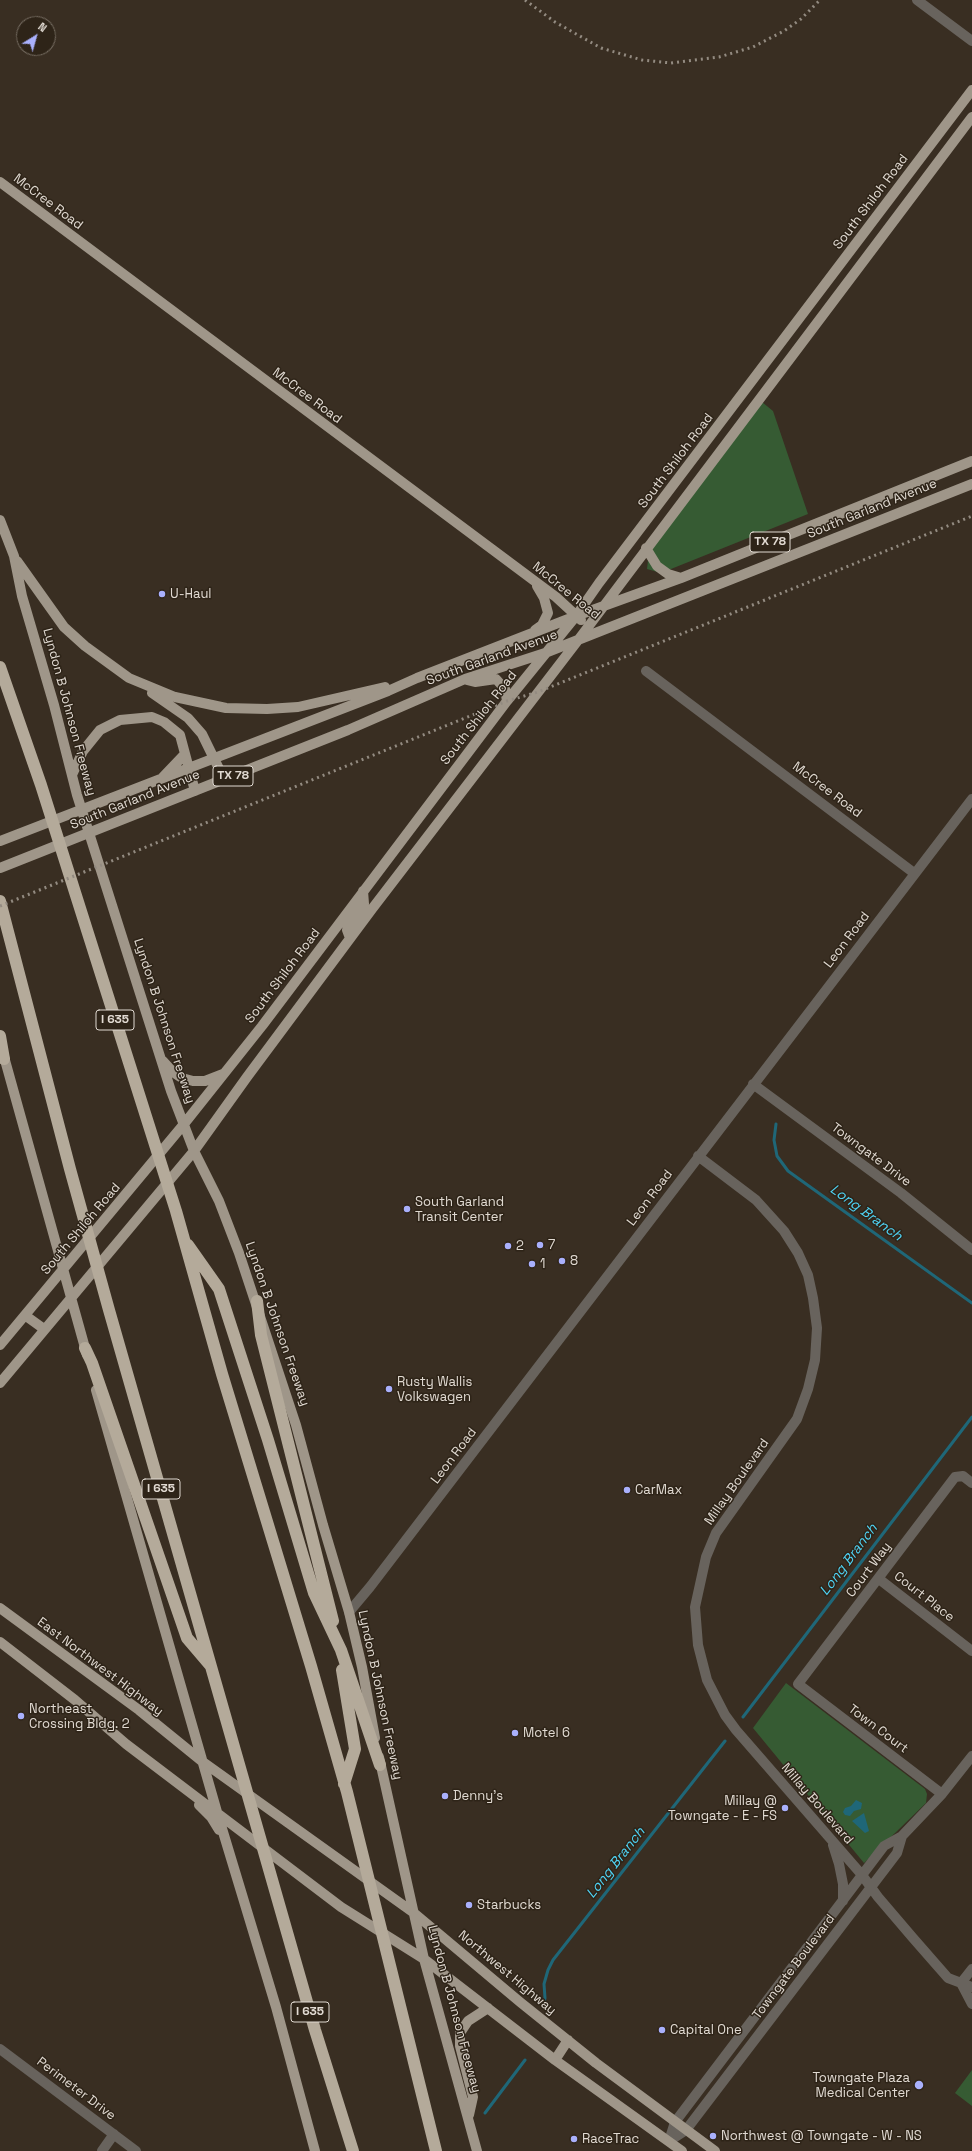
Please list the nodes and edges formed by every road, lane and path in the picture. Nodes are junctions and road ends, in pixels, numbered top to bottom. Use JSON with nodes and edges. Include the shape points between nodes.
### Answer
{"nodes":[{"id":1,"x":917,"y":0,"type":"edge"},
{"id":2,"x":972,"y":41,"type":"edge"},
{"id":3,"x":972,"y":90,"type":"edge"},
{"id":4,"x":972,"y":117,"type":"edge"},
{"id":5,"x":0,"y":182,"type":"edge"},
{"id":6,"x":827,"y":282,"type":"junction"},
{"id":7,"x":840,"y":292,"type":"junction"},
{"id":8,"x":818,"y":294,"type":"junction"},
{"id":9,"x":831,"y":304,"type":"junction"},
{"id":10,"x":972,"y":461,"type":"edge"},
{"id":11,"x":972,"y":484,"type":"edge"},
{"id":12,"x":0,"y":520,"type":"edge"},
{"id":13,"x":646,"y":548,"type":"junction"},
{"id":14,"x":14,"y":556,"type":"junction"},
{"id":15,"x":681,"y":578,"type":"junction"},
{"id":16,"x":535,"y":582,"type":"junction"},
{"id":17,"x":602,"y":608,"type":"junction"},
{"id":18,"x":576,"y":616,"type":"junction"},
{"id":19,"x":593,"y":629,"type":"junction"},
{"id":20,"x":527,"y":636,"type":"junction"},
{"id":21,"x":579,"y":639,"type":"junction"},
{"id":22,"x":545,"y":653,"type":"junction"},
{"id":23,"x":0,"y":666,"type":"edge"},
{"id":24,"x":646,"y":671,"type":"dead end"},
{"id":25,"x":129,"y":678,"type":"junction"},
{"id":26,"x":418,"y":678,"type":"junction"},
{"id":27,"x":465,"y":679,"type":"junction"},
{"id":28,"x":507,"y":701,"type":"junction"},
{"id":29,"x":184,"y":755,"type":"junction"},
{"id":30,"x":215,"y":757,"type":"junction"},
{"id":31,"x":188,"y":768,"type":"junction"},
{"id":32,"x":72,"y":775,"type":"junction"},
{"id":33,"x":162,"y":778,"type":"junction"},
{"id":34,"x":224,"y":779,"type":"junction"},
{"id":35,"x":195,"y":791,"type":"junction"},
{"id":36,"x":972,"y":799,"type":"edge"},
{"id":37,"x":0,"y":841,"type":"edge"},
{"id":38,"x":0,"y":868,"type":"edge"},
{"id":39,"x":914,"y":873,"type":"junction"},
{"id":40,"x":363,"y":891,"type":"junction"},
{"id":41,"x":0,"y":901,"type":"edge"},
{"id":42,"x":350,"y":938,"type":"junction"},
{"id":43,"x":262,"y":1026,"type":"junction"},
{"id":44,"x":0,"y":1036,"type":"edge"},
{"id":45,"x":276,"y":1037,"type":"junction"},
{"id":46,"x":0,"y":1044,"type":"edge"},
{"id":47,"x":4,"y":1059,"type":"junction"},
{"id":48,"x":161,"y":1059,"type":"junction"},
{"id":49,"x":225,"y":1073,"type":"junction"},
{"id":50,"x":753,"y":1084,"type":"junction"},
{"id":51,"x":184,"y":1124,"type":"junction"},
{"id":52,"x":194,"y":1151,"type":"junction"},
{"id":53,"x":698,"y":1156,"type":"junction"},
{"id":54,"x":182,"y":1235,"type":"junction"},
{"id":55,"x":972,"y":1250,"type":"edge"},
{"id":56,"x":256,"y":1301,"type":"junction"},
{"id":57,"x":26,"y":1316,"type":"junction"},
{"id":58,"x":44,"y":1329,"type":"junction"},
{"id":59,"x":0,"y":1345,"type":"edge"},
{"id":60,"x":85,"y":1348,"type":"junction"},
{"id":61,"x":0,"y":1383,"type":"edge"},
{"id":62,"x":972,"y":1483,"type":"edge"},
{"id":63,"x":879,"y":1579,"type":"junction"},
{"id":64,"x":0,"y":1608,"type":"edge"},
{"id":65,"x":349,"y":1612,"type":"junction"},
{"id":66,"x":0,"y":1642,"type":"edge"},
{"id":67,"x":972,"y":1651,"type":"edge"},
{"id":68,"x":214,"y":1669,"type":"junction"},
{"id":69,"x":798,"y":1684,"type":"joint"},
{"id":70,"x":972,"y":1756,"type":"edge"},
{"id":71,"x":203,"y":1762,"type":"junction"},
{"id":72,"x":380,"y":1765,"type":"junction"},
{"id":73,"x":182,"y":1788,"type":"junction"},
{"id":74,"x":345,"y":1788,"type":"junction"},
{"id":75,"x":942,"y":1794,"type":"junction"},
{"id":76,"x":217,"y":1812,"type":"junction"},
{"id":77,"x":902,"y":1836,"type":"junction"},
{"id":78,"x":831,"y":1839,"type":"junction"},
{"id":79,"x":227,"y":1845,"type":"junction"},
{"id":80,"x":862,"y":1875,"type":"junction"},
{"id":81,"x":871,"y":1887,"type":"junction"},
{"id":82,"x":843,"y":1901,"type":"junction"},
{"id":83,"x":414,"y":1913,"type":"junction"},
{"id":84,"x":424,"y":1959,"type":"junction"},
{"id":85,"x":972,"y":1969,"type":"edge"},
{"id":86,"x":961,"y":1983,"type":"junction"},
{"id":87,"x":972,"y":1987,"type":"edge"},
{"id":88,"x":772,"y":1994,"type":"junction"},
{"id":89,"x":783,"y":2003,"type":"junction"},
{"id":90,"x":972,"y":2004,"type":"edge"},
{"id":91,"x":488,"y":2008,"type":"junction"},
{"id":92,"x":568,"y":2040,"type":"junction"},
{"id":93,"x":0,"y":2049,"type":"edge"},
{"id":94,"x":555,"y":2060,"type":"junction"},
{"id":95,"x":469,"y":2117,"type":"junction"},
{"id":96,"x":675,"y":2122,"type":"junction"},
{"id":97,"x":686,"y":2130,"type":"junction"},
{"id":98,"x":114,"y":2134,"type":"junction"},
{"id":99,"x":669,"y":2141,"type":"junction"},
{"id":100,"x":102,"y":2151,"type":"edge"},
{"id":101,"x":136,"y":2151,"type":"edge"},
{"id":102,"x":315,"y":2151,"type":"edge"},
{"id":103,"x":353,"y":2151,"type":"edge"},
{"id":104,"x":436,"y":2151,"type":"edge"},
{"id":105,"x":478,"y":2151,"type":"edge"},
{"id":106,"x":682,"y":2151,"type":"edge"},
{"id":107,"x":714,"y":2151,"type":"edge"}],
"edges":[{"from":1,"to":2,"type":"street"},
{"from":3,"to":6,"type":"main road","name":"South Shiloh Road"},
{"from":4,"to":7,"type":"main road"},
{"from":5,"to":16,"type":"main road","name":"McCree Road"},
{"from":6,"to":7,"type":"main road"},
{"from":6,"to":8,"type":"main road","name":"South Shiloh Road"},
{"from":7,"to":9,"type":"main road"},
{"from":8,"to":9,"type":"main road"},
{"from":8,"to":18,"type":"main road","name":"South Shiloh Road"},
{"from":9,"to":13,"type":"main road"},
{"from":10,"to":15,"type":"main road","name":"South Garland Avenue","number":"TX 78"},
{"from":11,"to":19,"type":"main road","name":"South Garland Avenue","number":"TX 78"},
{"from":12,"to":14,"type":"main road","name":"Lyndon B Johnson Freeway"},
{"from":13,"to":15,"type":"main road","via":[[657,566],[668,574]]},
{"from":13,"to":17,"type":"main road"},
{"from":14,"to":25,"type":"main road","via":[[64,627],[107,664]]},
{"from":14,"to":32,"type":"main road","name":"Lyndon B Johnson Freeway","via":[[26,610]]},
{"from":15,"to":17,"type":"main road","name":"South Garland Avenue","number":"TX 78"},
{"from":16,"to":18,"type":"main road","name":"McCree Road"},
{"from":16,"to":20,"type":"main road","via":[[544,598],[548,613],[542,625]]},
{"from":17,"to":18,"type":"main road","name":"South Garland Avenue","number":"TX 78"},
{"from":17,"to":19,"type":"main road"},
{"from":18,"to":19,"type":"main road","name":"McCree Road"},
{"from":18,"to":20,"type":"main road","name":"South Garland Avenue","number":"TX 78"},
{"from":18,"to":22,"type":"main road","name":"South Shiloh Road"},
{"from":19,"to":21,"type":"main road","name":"South Garland Avenue","number":"TX 78"},
{"from":20,"to":26,"type":"main road","name":"South Garland Avenue","number":"TX 78"},
{"from":21,"to":22,"type":"main road","name":"South Garland Avenue","number":"TX 78"},
{"from":21,"to":42,"type":"main road"},
{"from":22,"to":27,"type":"main road","name":"South Garland Avenue","number":"TX 78"},
{"from":22,"to":28,"type":"main road","name":"South Shiloh Road"},
{"from":23,"to":54,"type":"highway","number":"I 635","via":[[41,785]]},
{"from":24,"to":39,"type":"street","name":"McCree Road"},
{"from":25,"to":26,"type":"main road","via":[[175,698],[199,704],[226,708],[267,709],[330,701]]},
{"from":25,"to":30,"type":"main road","via":[[188,718],[202,734]]},
{"from":26,"to":30,"type":"main road","name":"South Garland Avenue","number":"TX 78","via":[[388,692]]},
{"from":27,"to":28,"type":"main road","via":[[476,682],[496,679],[505,689]]},
{"from":27,"to":34,"type":"main road","name":"South Garland Avenue","number":"TX 78","via":[[348,730]]},
{"from":28,"to":40,"type":"main road","name":"South Shiloh Road"},
{"from":29,"to":31,"type":"main road"},
{"from":29,"to":32,"type":"main road","via":[[182,740],[175,729],[152,717],[132,718],[113,723],[94,736],[83,751]]},
{"from":29,"to":33,"type":"main road"},
{"from":30,"to":31,"type":"main road","name":"South Garland Avenue","number":"TX 78"},
{"from":30,"to":34,"type":"main road"},
{"from":31,"to":33,"type":"main road","name":"South Garland Avenue","number":"TX 78"},
{"from":31,"to":35,"type":"main road"},
{"from":32,"to":48,"type":"main road","name":"Lyndon B Johnson Freeway"},
{"from":33,"to":37,"type":"main road","name":"South Garland Avenue","number":"TX 78"},
{"from":34,"to":35,"type":"main road","name":"South Garland Avenue","number":"TX 78"},
{"from":35,"to":38,"type":"main road","name":"South Garland Avenue","number":"TX 78"},
{"from":36,"to":39,"type":"street","name":"Leon Road"},
{"from":39,"to":50,"type":"street","name":"Leon Road"},
{"from":40,"to":42,"type":"main road","via":[[364,904],[347,930]]},
{"from":40,"to":43,"type":"main road","name":"South Shiloh Road"},
{"from":41,"to":68,"type":"highway","number":"I 635","via":[[109,1310]]},
{"from":42,"to":45,"type":"main road"},
{"from":43,"to":45,"type":"main road"},
{"from":43,"to":49,"type":"main road","name":"South Shiloh Road"},
{"from":44,"to":47,"type":"highway"},
{"from":45,"to":52,"type":"main road"},
{"from":46,"to":47,"type":"main road"},
{"from":47,"to":60,"type":"main road"},
{"from":48,"to":49,"type":"main road","via":[[173,1072],[193,1081],[205,1081]]},
{"from":48,"to":51,"type":"main road","name":"Lyndon B Johnson Freeway"},
{"from":49,"to":51,"type":"main road","name":"South Shiloh Road"},
{"from":50,"to":53,"type":"street","name":"Leon Road"},
{"from":50,"to":55,"type":"street","name":"Towngate Drive","via":[[901,1193]]},
{"from":51,"to":52,"type":"main road","name":"Lyndon B Johnson Freeway"},
{"from":51,"to":57,"type":"main road","name":"South Shiloh Road"},
{"from":52,"to":56,"type":"main road","name":"Lyndon B Johnson Freeway","via":[[219,1201]]},
{"from":52,"to":58,"type":"main road"},
{"from":53,"to":65,"type":"street","name":"Leon Road","via":[[380,1575]]},
{"from":53,"to":78,"type":"street","name":"Millay Boulevard","via":[[756,1200],[784,1231],[808,1276],[817,1328],[815,1360],[797,1419],[716,1533],[706,1556],[695,1607],[700,1657],[714,1696],[732,1725]]},
{"from":54,"to":72,"type":"highway","via":[[219,1289],[314,1593],[341,1650]]},
{"from":54,"to":74,"type":"highway","number":"I 635","via":[[307,1650]]},
{"from":56,"to":65,"type":"main road","name":"Lyndon B Johnson Freeway","via":[[296,1425]]},
{"from":56,"to":74,"type":"highway","via":[[260,1335],[336,1630],[355,1749]]},
{"from":57,"to":58,"type":"main road"},
{"from":57,"to":59,"type":"main road","name":"South Shiloh Road"},
{"from":58,"to":61,"type":"main road"},
{"from":60,"to":68,"type":"highway","via":[[187,1638]]},
{"from":60,"to":71,"type":"main road"},
{"from":62,"to":63,"type":"street","name":"Court Way","via":[[963,1476],[955,1477]]},
{"from":63,"to":67,"type":"street","name":"Court Place"},
{"from":63,"to":69,"type":"street","name":"Court Way"},
{"from":64,"to":71,"type":"main road","name":"East Northwest Highway","via":[[138,1710]]},
{"from":65,"to":72,"type":"main road","name":"Lyndon B Johnson Freeway"},
{"from":66,"to":73,"type":"main road"},
{"from":68,"to":103,"type":"highway","number":"I 635","via":[[316,2030]]},
{"from":69,"to":75,"type":"street","name":"Town Court"},
{"from":70,"to":75,"type":"street","name":"Towngate Boulevard"},
{"from":71,"to":76,"type":"main road"},
{"from":71,"to":83,"type":"main road","name":"Northwest Highway"},
{"from":72,"to":83,"type":"main road","name":"Lyndon B Johnson Freeway"},
{"from":73,"to":76,"type":"main road"},
{"from":73,"to":79,"type":"main road","via":[[213,1820]]},
{"from":74,"to":104,"type":"highway","number":"I 635"},
{"from":75,"to":77,"type":"street","name":"Towngate Boulevard"},
{"from":76,"to":79,"type":"main road"},
{"from":76,"to":84,"type":"main road","via":[[341,1907]]},
{"from":77,"to":80,"type":"street","name":"Towngate Boulevard","via":[[884,1846]]},
{"from":77,"to":81,"type":"street","name":"Towngate Boulevard","via":[[897,1853]]},
{"from":78,"to":80,"type":"street","name":"Millay Boulevard"},
{"from":78,"to":82,"type":"street","via":[[843,1884]]},
{"from":79,"to":102,"type":"main road","via":[[276,2007]]},
{"from":80,"to":81,"type":"street","name":"Millay Boulevard"},
{"from":80,"to":82,"type":"street","name":"Towngate Boulevard"},
{"from":81,"to":86,"type":"street","via":[[948,1978]]},
{"from":81,"to":89,"type":"street","name":"Towngate Boulevard"},
{"from":82,"to":88,"type":"street","name":"Towngate Boulevard"},
{"from":83,"to":84,"type":"main road","name":"Lyndon B Johnson Freeway"},
{"from":83,"to":92,"type":"main road","name":"Northwest Highway"},
{"from":84,"to":91,"type":"main road"},
{"from":84,"to":95,"type":"main road","name":"Lyndon B Johnson Freeway"},
{"from":85,"to":86,"type":"street"},
{"from":86,"to":87,"type":"street"},
{"from":86,"to":90,"type":"street"},
{"from":88,"to":89,"type":"street"},
{"from":88,"to":96,"type":"street","name":"Towngate Boulevard"},
{"from":89,"to":97,"type":"street","name":"Towngate Boulevard"},
{"from":91,"to":94,"type":"main road"},
{"from":91,"to":95,"type":"main road","via":[[468,2021],[460,2033],[460,2046],[473,2097]]},
{"from":92,"to":94,"type":"main road"},
{"from":92,"to":96,"type":"main road","name":"Northwest Highway"},
{"from":93,"to":98,"type":"street","name":"Perimeter Drive"},
{"from":94,"to":99,"type":"main road"},
{"from":95,"to":105,"type":"main road","name":"Lyndon B Johnson Freeway"},
{"from":96,"to":97,"type":"main road","name":"Northwest Highway"},
{"from":96,"to":99,"type":"street","name":"Towngate Boulevard"},
{"from":97,"to":99,"type":"street","name":"Towngate Boulevard"},
{"from":97,"to":107,"type":"main road","name":"Northwest Highway"},
{"from":98,"to":100,"type":"street"},
{"from":98,"to":101,"type":"street","name":"Perimeter Drive"},
{"from":99,"to":106,"type":"main road"}]}
